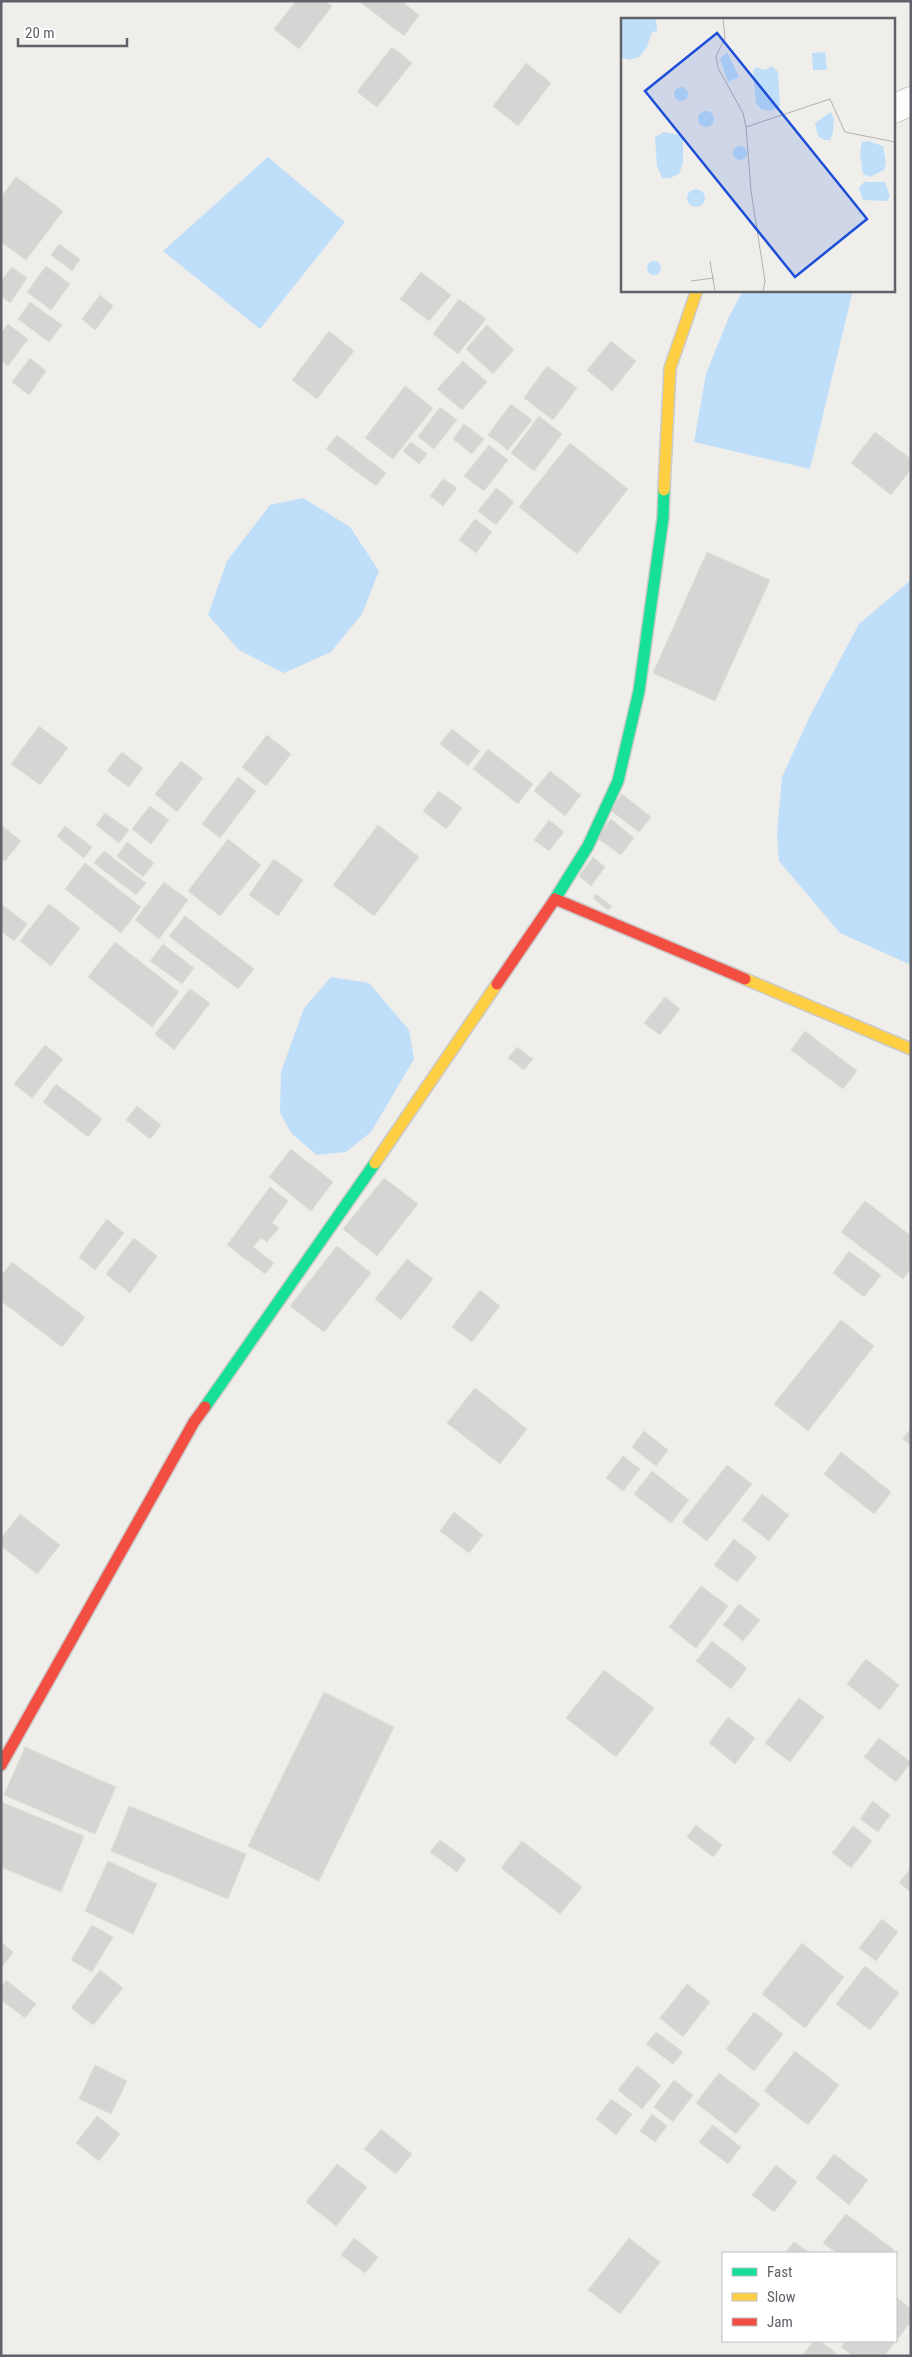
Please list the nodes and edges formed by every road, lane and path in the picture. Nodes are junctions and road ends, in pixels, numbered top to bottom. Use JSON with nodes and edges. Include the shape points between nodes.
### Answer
{"nodes":[{"id":1,"x":911,"y":100,"type":"edge"},
{"id":2,"x":894,"y":108,"type":"edge"},
{"id":3,"x":697,"y":291,"type":"edge"},
{"id":4,"x":555,"y":899,"type":"junction"},
{"id":5,"x":911,"y":1049,"type":"edge"},
{"id":6,"x":1,"y":1765,"type":"edge"}],
"edges":[{"from":1,"to":2,"type":"street"},
{"from":3,"to":4,"type":"street","via":[[670,368],[663,518],[639,691],[618,781],[588,846]]},
{"from":4,"to":5,"type":"street"},
{"from":4,"to":6,"type":"street","via":[[194,1422]]}]}
